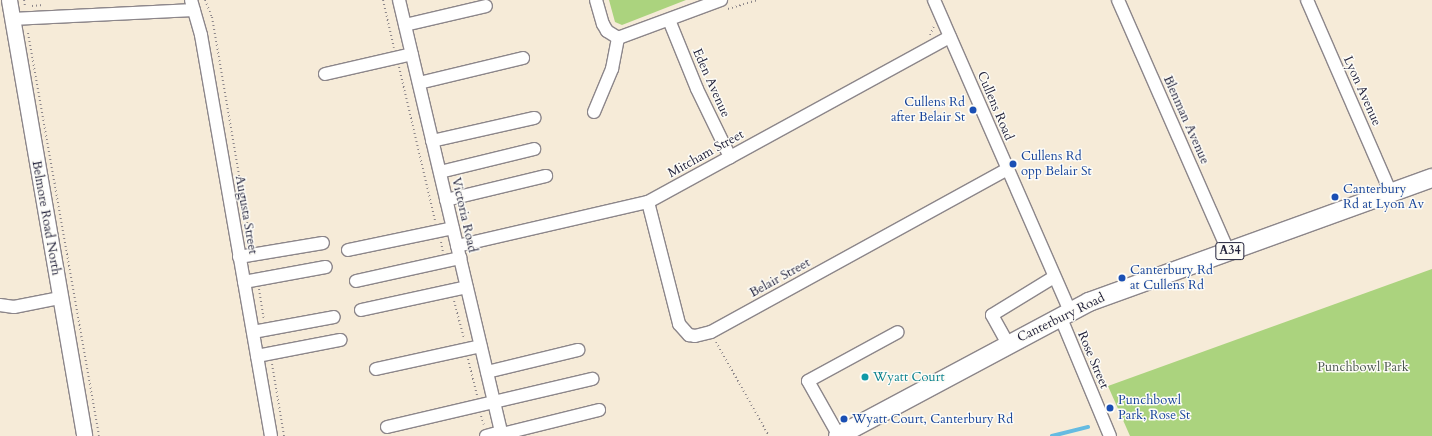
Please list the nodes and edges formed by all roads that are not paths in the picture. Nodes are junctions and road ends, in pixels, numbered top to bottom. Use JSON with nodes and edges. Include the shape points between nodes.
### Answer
{"nodes":[{"id":1,"x":9,"y":0,"type":"edge"},
{"id":2,"x":399,"y":0,"type":"edge"},
{"id":3,"x":596,"y":0,"type":"edge"},
{"id":4,"x":934,"y":0,"type":"edge"},
{"id":5,"x":1118,"y":0,"type":"edge"},
{"id":6,"x":1306,"y":0,"type":"edge"},
{"id":7,"x":192,"y":5,"type":"edge"},
{"id":8,"x":722,"y":5,"type":"edge"},
{"id":9,"x":486,"y":6,"type":"dead end"},
{"id":10,"x":12,"y":19,"type":"junction"},
{"id":11,"x":669,"y":20,"type":"junction"},
{"id":12,"x":405,"y":25,"type":"junction"},
{"id":13,"x":950,"y":37,"type":"junction"},
{"id":14,"x":618,"y":38,"type":"junction"},
{"id":15,"x":412,"y":54,"type":"junction"},
{"id":16,"x":523,"y":58,"type":"dead end"},
{"id":17,"x":325,"y":74,"type":"dead end"},
{"id":18,"x":418,"y":82,"type":"junction"},
{"id":19,"x":594,"y":112,"type":"dead end"},
{"id":20,"x":534,"y":118,"type":"dead end"},
{"id":21,"x":432,"y":141,"type":"junction"},
{"id":22,"x":534,"y":149,"type":"dead end"},
{"id":23,"x":730,"y":157,"type":"junction"},
{"id":24,"x":1007,"y":170,"type":"junction"},
{"id":25,"x":440,"y":172,"type":"junction"},
{"id":26,"x":546,"y":176,"type":"dead end"},
{"id":27,"x":1432,"y":178,"type":"edge"},
{"id":28,"x":1391,"y":193,"type":"junction"},
{"id":29,"x":446,"y":200,"type":"junction"},
{"id":30,"x":648,"y":202,"type":"junction"},
{"id":31,"x":453,"y":228,"type":"junction"},
{"id":32,"x":323,"y":243,"type":"dead end"},
{"id":33,"x":457,"y":246,"type":"junction"},
{"id":34,"x":348,"y":250,"type":"dead end"},
{"id":35,"x":1228,"y":251,"type":"junction"},
{"id":36,"x":240,"y":257,"type":"junction"},
{"id":37,"x":460,"y":258,"type":"junction"},
{"id":38,"x":326,"y":267,"type":"dead end"},
{"id":39,"x":1054,"y":277,"type":"junction"},
{"id":40,"x":356,"y":280,"type":"dead end"},
{"id":41,"x":244,"y":282,"type":"junction"},
{"id":42,"x":468,"y":290,"type":"junction"},
{"id":43,"x":60,"y":298,"type":"junction"},
{"id":44,"x":0,"y":305,"type":"edge"},
{"id":45,"x":1065,"y":314,"type":"junction"},
{"id":46,"x":334,"y":317,"type":"dead end"},
{"id":47,"x":253,"y":332,"type":"junction"},
{"id":48,"x":898,"y":332,"type":"dead end"},
{"id":49,"x":340,"y":340,"type":"dead end"},
{"id":50,"x":1008,"y":344,"type":"junction"},
{"id":51,"x":481,"y":346,"type":"junction"},
{"id":52,"x":578,"y":350,"type":"dead end"},
{"id":53,"x":257,"y":356,"type":"junction"},
{"id":54,"x":376,"y":369,"type":"dead end"},
{"id":55,"x":487,"y":372,"type":"junction"},
{"id":56,"x":592,"y":379,"type":"dead end"},
{"id":57,"x":494,"y":403,"type":"junction"},
{"id":58,"x":599,"y":410,"type":"dead end"},
{"id":59,"x":387,"y":427,"type":"dead end"},
{"id":60,"x":502,"y":434,"type":"edge"},
{"id":61,"x":84,"y":436,"type":"edge"},
{"id":62,"x":271,"y":436,"type":"edge"},
{"id":63,"x":486,"y":436,"type":"edge"},
{"id":64,"x":839,"y":436,"type":"edge"},
{"id":65,"x":1110,"y":436,"type":"edge"}],
"edges":[{"from":1,"to":10,"type":"main road","name":"Belmore Road North"},
{"from":2,"to":12,"type":"street","name":"Victoria Road"},
{"from":3,"to":14,"type":"street","via":[[602,24]]},
{"from":4,"to":13,"type":"street","name":"Cullens Road"},
{"from":5,"to":35,"type":"street","name":"Blenman Avenue"},
{"from":6,"to":28,"type":"street","name":"Lyon Avenue"},
{"from":7,"to":10,"type":"street"},
{"from":7,"to":36,"type":"street","name":"Augusta Street","via":[[201,35]]},
{"from":8,"to":11,"type":"street"},
{"from":9,"to":12,"type":"street"},
{"from":10,"to":43,"type":"main road","name":"Belmore Road North"},
{"from":11,"to":14,"type":"street"},
{"from":11,"to":23,"type":"street","name":"Eden Avenue","via":[[697,89]]},
{"from":12,"to":15,"type":"street","name":"Victoria Road"},
{"from":13,"to":23,"type":"street","name":"Mitcham Street"},
{"from":13,"to":24,"type":"street","name":"Cullens Road"},
{"from":14,"to":19,"type":"street","via":[[612,69]]},
{"from":15,"to":17,"type":"street"},
{"from":15,"to":18,"type":"street","name":"Victoria Road"},
{"from":16,"to":18,"type":"street"},
{"from":18,"to":21,"type":"street","name":"Victoria Road"},
{"from":20,"to":21,"type":"street"},
{"from":21,"to":25,"type":"street","name":"Victoria Road"},
{"from":22,"to":25,"type":"street"},
{"from":23,"to":30,"type":"street","name":"Mitcham Street"},
{"from":24,"to":30,"type":"street","name":"Belair Street","via":[[703,336],[689,335],[679,324]]},
{"from":24,"to":39,"type":"street","name":"Cullens Road"},
{"from":25,"to":29,"type":"street","name":"Victoria Road"},
{"from":26,"to":29,"type":"street"},
{"from":27,"to":28,"type":"highway","name":"Canterbury Road","number":"A34"},
{"from":28,"to":35,"type":"highway","name":"Canterbury Road","number":"A34"},
{"from":29,"to":31,"type":"street","name":"Victoria Road"},
{"from":30,"to":33,"type":"street","name":"Mitcham Street"},
{"from":31,"to":33,"type":"street","name":"Victoria Road"},
{"from":31,"to":34,"type":"street"},
{"from":32,"to":36,"type":"street"},
{"from":33,"to":37,"type":"street","name":"Victoria Road"},
{"from":35,"to":45,"type":"highway","name":"Canterbury Road","number":"A34"},
{"from":36,"to":41,"type":"street","name":"Augusta Street"},
{"from":37,"to":40,"type":"street"},
{"from":37,"to":42,"type":"street","name":"Victoria Road"},
{"from":38,"to":41,"type":"street"},
{"from":39,"to":45,"type":"street","name":"Cullens Road"},
{"from":39,"to":50,"type":"street","via":[[992,315]]},
{"from":41,"to":47,"type":"street","name":"Augusta Street"},
{"from":42,"to":42,"type":"street","via":[[365,313],[454,297]]},
{"from":42,"to":51,"type":"street","name":"Victoria Road"},
{"from":43,"to":44,"type":"street","via":[[14,307]]},
{"from":43,"to":61,"type":"main road","name":"Belmore Road North"},
{"from":45,"to":50,"type":"highway","name":"Canterbury Road","number":"A34"},
{"from":45,"to":65,"type":"street","name":"Rose Street"},
{"from":46,"to":47,"type":"street"},
{"from":47,"to":53,"type":"street","name":"Augusta Street"},
{"from":48,"to":64,"type":"street","via":[[808,381]]},
{"from":49,"to":53,"type":"street"},
{"from":50,"to":64,"type":"highway","name":"Canterbury Road","number":"A34"},
{"from":51,"to":54,"type":"street"},
{"from":51,"to":55,"type":"street","name":"Victoria Road"},
{"from":52,"to":55,"type":"street"},
{"from":53,"to":62,"type":"street","name":"Augusta Street"},
{"from":55,"to":57,"type":"street","name":"Victoria Road"},
{"from":56,"to":57,"type":"street"},
{"from":57,"to":59,"type":"street"},
{"from":57,"to":60,"type":"street","name":"Victoria Road"},
{"from":58,"to":60,"type":"street"},
{"from":60,"to":63,"type":"street"}]}
